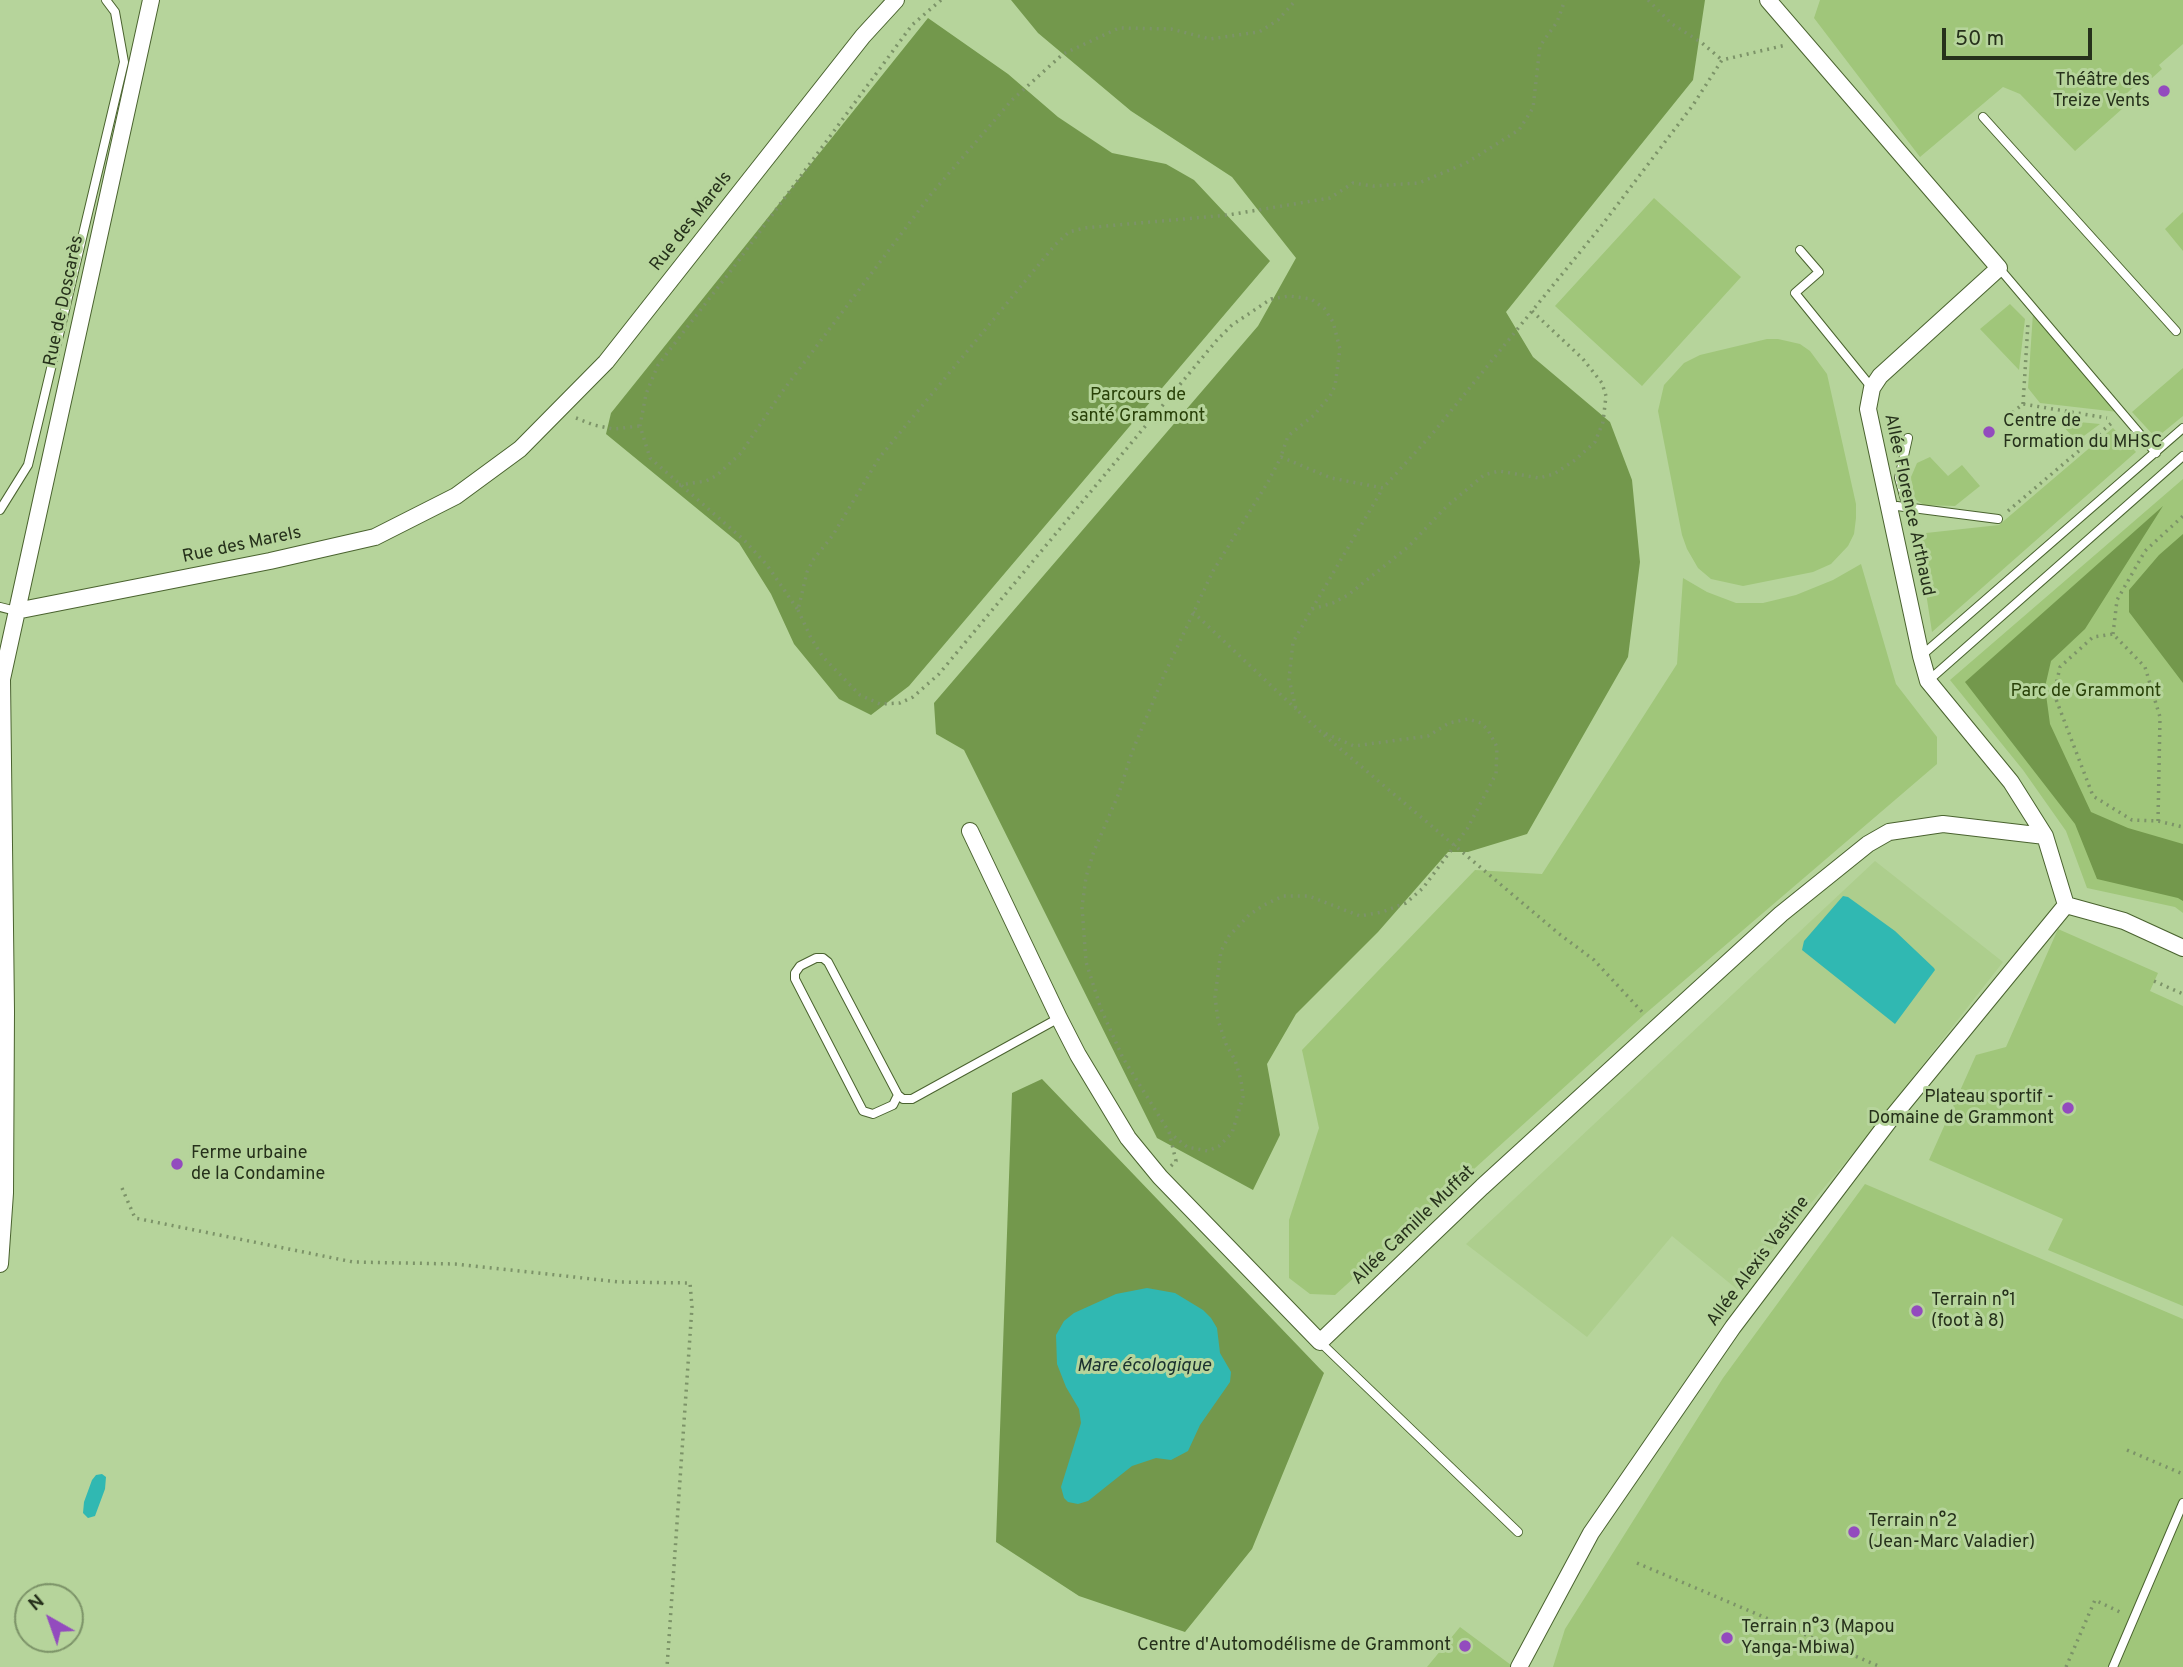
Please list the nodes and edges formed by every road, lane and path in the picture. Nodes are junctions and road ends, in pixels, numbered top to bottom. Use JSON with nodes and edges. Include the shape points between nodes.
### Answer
{"nodes":[{"id":1,"x":106,"y":0,"type":"edge"},
{"id":2,"x":150,"y":0,"type":"edge"},
{"id":3,"x":896,"y":0,"type":"edge"},
{"id":4,"x":942,"y":0,"type":"edge"},
{"id":5,"x":1296,"y":0,"type":"edge"},
{"id":6,"x":1565,"y":0,"type":"edge"},
{"id":7,"x":1648,"y":0,"type":"edge"},
{"id":8,"x":1768,"y":0,"type":"edge"},
{"id":9,"x":1804,"y":41,"type":"junction"},
{"id":10,"x":1721,"y":60,"type":"junction"},
{"id":11,"x":1983,"y":117,"type":"dead end"},
{"id":12,"x":1800,"y":250,"type":"dead end"},
{"id":13,"x":1999,"y":268,"type":"junction"},
{"id":14,"x":2029,"y":302,"type":"junction"},
{"id":15,"x":1532,"y":311,"type":"junction"},
{"id":16,"x":2176,"y":331,"type":"dead end"},
{"id":17,"x":1872,"y":388,"type":"junction"},
{"id":18,"x":2023,"y":404,"type":"junction"},
{"id":19,"x":2007,"y":417,"type":"dead end"},
{"id":20,"x":550,"y":419,"type":"junction"},
{"id":21,"x":640,"y":425,"type":"junction"},
{"id":22,"x":2183,"y":428,"type":"edge"},
{"id":23,"x":1908,"y":438,"type":"dead end"},
{"id":24,"x":2156,"y":453,"type":"junction"},
{"id":25,"x":2183,"y":456,"type":"edge"},
{"id":26,"x":1281,"y":457,"type":"junction"},
{"id":27,"x":679,"y":485,"type":"junction"},
{"id":28,"x":1383,"y":488,"type":"junction"},
{"id":29,"x":1907,"y":508,"type":"junction"},
{"id":30,"x":0,"y":510,"type":"edge"},
{"id":31,"x":1889,"y":510,"type":"junction"},
{"id":32,"x":2183,"y":516,"type":"edge"},
{"id":33,"x":1998,"y":519,"type":"joint"},
{"id":34,"x":8,"y":609,"type":"edge"},
{"id":35,"x":1312,"y":609,"type":"junction"},
{"id":36,"x":798,"y":610,"type":"junction"},
{"id":37,"x":1194,"y":612,"type":"junction"},
{"id":38,"x":2113,"y":634,"type":"junction"},
{"id":39,"x":1921,"y":656,"type":"junction"},
{"id":40,"x":1928,"y":681,"type":"junction"},
{"id":41,"x":1300,"y":712,"type":"junction"},
{"id":42,"x":1320,"y":731,"type":"junction"},
{"id":43,"x":2158,"y":821,"type":"junction"},
{"id":44,"x":2183,"y":827,"type":"edge"},
{"id":45,"x":970,"y":831,"type":"dead end"},
{"id":46,"x":2045,"y":836,"type":"junction"},
{"id":47,"x":1455,"y":846,"type":"junction"},
{"id":48,"x":2066,"y":905,"type":"junction"},
{"id":49,"x":2183,"y":948,"type":"edge"},
{"id":50,"x":2154,"y":981,"type":"dead end"},
{"id":51,"x":2183,"y":994,"type":"edge"},
{"id":52,"x":1059,"y":1018,"type":"junction"},
{"id":53,"x":1657,"y":1028,"type":"junction"},
{"id":54,"x":898,"y":1095,"type":"junction"},
{"id":55,"x":1169,"y":1132,"type":"junction"},
{"id":56,"x":1160,"y":1177,"type":"junction"},
{"id":57,"x":122,"y":1188,"type":"dead end"},
{"id":58,"x":0,"y":1264,"type":"edge"},
{"id":59,"x":1320,"y":1342,"type":"junction"},
{"id":60,"x":2127,"y":1450,"type":"dead end"},
{"id":61,"x":2183,"y":1474,"type":"edge"},
{"id":62,"x":2183,"y":1503,"type":"edge"},
{"id":63,"x":1518,"y":1532,"type":"dead end"},
{"id":64,"x":1637,"y":1563,"type":"dead end"},
{"id":65,"x":2133,"y":1619,"type":"junction"},
{"id":66,"x":667,"y":1667,"type":"edge"},
{"id":67,"x":1520,"y":1667,"type":"edge"},
{"id":68,"x":1881,"y":1667,"type":"edge"},
{"id":69,"x":2066,"y":1667,"type":"edge"},
{"id":70,"x":2113,"y":1667,"type":"edge"}],
"edges":[{"from":1,"to":30,"type":"lane","via":[[115,12],[124,62],[28,465]]},
{"from":2,"to":34,"type":"street","name":"Rue de Doscarès"},
{"from":3,"to":20,"type":"street","name":"Rue des Marels","via":[[606,362]]},
{"from":4,"to":21,"type":"path","via":[[912,25],[657,365]]},
{"from":5,"to":27,"type":"path","via":[[1259,33],[1210,39],[1171,29],[1119,28],[1063,54],[1012,100],[932,193],[741,453],[716,476]]},
{"from":6,"to":36,"type":"path","via":[[1540,46],[1533,108],[1519,130],[1466,163],[1419,183],[1353,183],[1330,198],[1069,232],[879,458],[807,572]]},
{"from":7,"to":10,"type":"path"},
{"from":8,"to":9,"type":"street"},
{"from":9,"to":10,"type":"path"},
{"from":9,"to":13,"type":"street"},
{"from":10,"to":15,"type":"path","via":[[1693,105]]},
{"from":11,"to":16,"type":"lane"},
{"from":12,"to":17,"type":"lane","via":[[1819,272],[1795,293]]},
{"from":13,"to":14,"type":"lane"},
{"from":13,"to":17,"type":"street"},
{"from":14,"to":18,"type":"path"},
{"from":14,"to":24,"type":"lane"},
{"from":15,"to":28,"type":"path"},
{"from":15,"to":35,"type":"path","via":[[1602,383],[1606,396],[1603,422],[1595,442],[1554,474],[1539,478],[1499,471],[1484,475],[1408,547],[1348,595]]},
{"from":17,"to":31,"type":"street","name":"Allée Florence Arthaud","via":[[1868,409]]},
{"from":18,"to":19,"type":"path"},
{"from":18,"to":33,"type":"path","via":[[2116,419]]},
{"from":20,"to":21,"type":"path","via":[[574,417],[613,429]]},
{"from":20,"to":34,"type":"street","name":"Rue des Marels","via":[[520,449],[456,496],[375,537]]},
{"from":21,"to":27,"type":"path","via":[[650,458]]},
{"from":22,"to":24,"type":"lane"},
{"from":23,"to":29,"type":"lane","via":[[1899,478]]},
{"from":24,"to":39,"type":"lane"},
{"from":25,"to":40,"type":"lane"},
{"from":26,"to":28,"type":"path","via":[[1331,478]]},
{"from":26,"to":36,"type":"path","via":[[1288,436],[1330,397],[1340,349],[1324,308],[1311,299],[1289,296],[1261,305],[1217,340],[939,674],[913,697],[880,704],[860,695],[823,657]]},
{"from":26,"to":37,"type":"path"},
{"from":27,"to":36,"type":"path","via":[[744,540]]},
{"from":28,"to":35,"type":"path"},
{"from":29,"to":31,"type":"lane"},
{"from":29,"to":33,"type":"lane"},
{"from":31,"to":39,"type":"street","name":"Allée Florence Arthaud"},
{"from":32,"to":38,"type":"path","via":[[2145,551],[2117,600]]},
{"from":34,"to":58,"type":"street","via":[[2,679],[6,1011]]},
{"from":35,"to":41,"type":"path","via":[[1293,642],[1289,679]]},
{"from":37,"to":41,"type":"path"},
{"from":37,"to":55,"type":"path","via":[[1094,851],[1082,907],[1086,962],[1101,1009],[1123,1058]]},
{"from":38,"to":43,"type":"path","via":[[2145,667],[2160,717]]},
{"from":38,"to":43,"type":"path","via":[[2093,636],[2060,667],[2054,694],[2093,796],[2132,820]]},
{"from":39,"to":40,"type":"street","name":"Allée Florence Arthaud"},
{"from":40,"to":46,"type":"street","name":"Allée Florence Arthaud","via":[[2011,782]]},
{"from":41,"to":42,"type":"path"},
{"from":42,"to":47,"type":"path"},
{"from":42,"to":47,"type":"path","via":[[1354,746],[1428,736],[1449,723],[1468,719],[1481,723],[1497,747],[1496,774]]},
{"from":43,"to":44,"type":"path"},
{"from":45,"to":52,"type":"street"},
{"from":46,"to":48,"type":"street","name":"Allée Florence Arthaud"},
{"from":46,"to":53,"type":"street","name":"Allée Camille Muffat","via":[[1943,824],[1889,832],[1781,914]]},
{"from":47,"to":53,"type":"path","via":[[1594,960]]},
{"from":47,"to":55,"type":"path","via":[[1423,888],[1406,903],[1382,912],[1360,916],[1309,896],[1283,896],[1249,915],[1221,951],[1214,997],[1241,1080],[1243,1097],[1232,1133],[1208,1151],[1187,1147]]},
{"from":48,"to":49,"type":"street","via":[[2124,920]]},
{"from":48,"to":67,"type":"street","name":"Allée Alexis Vastine","via":[[1889,1121],[1733,1327],[1591,1533]]},
{"from":50,"to":51,"type":"path"},
{"from":52,"to":54,"type":"lane","via":[[912,1098]]},
{"from":52,"to":56,"type":"street","via":[[1128,1138]]},
{"from":53,"to":59,"type":"street","name":"Allée Camille Muffat"},
{"from":54,"to":54,"type":"lane","via":[[828,962],[816,958],[800,966],[795,979],[863,1111],[873,1114],[893,1105]]},
{"from":55,"to":56,"type":"path","via":[[1176,1161]]},
{"from":56,"to":59,"type":"street"},
{"from":57,"to":66,"type":"path","via":[[135,1218],[353,1262],[690,1283]]},
{"from":59,"to":63,"type":"lane"},
{"from":60,"to":61,"type":"path"},
{"from":62,"to":65,"type":"lane"},
{"from":64,"to":68,"type":"path"},
{"from":65,"to":69,"type":"path","via":[[2095,1600]]},
{"from":65,"to":70,"type":"lane"}]}
